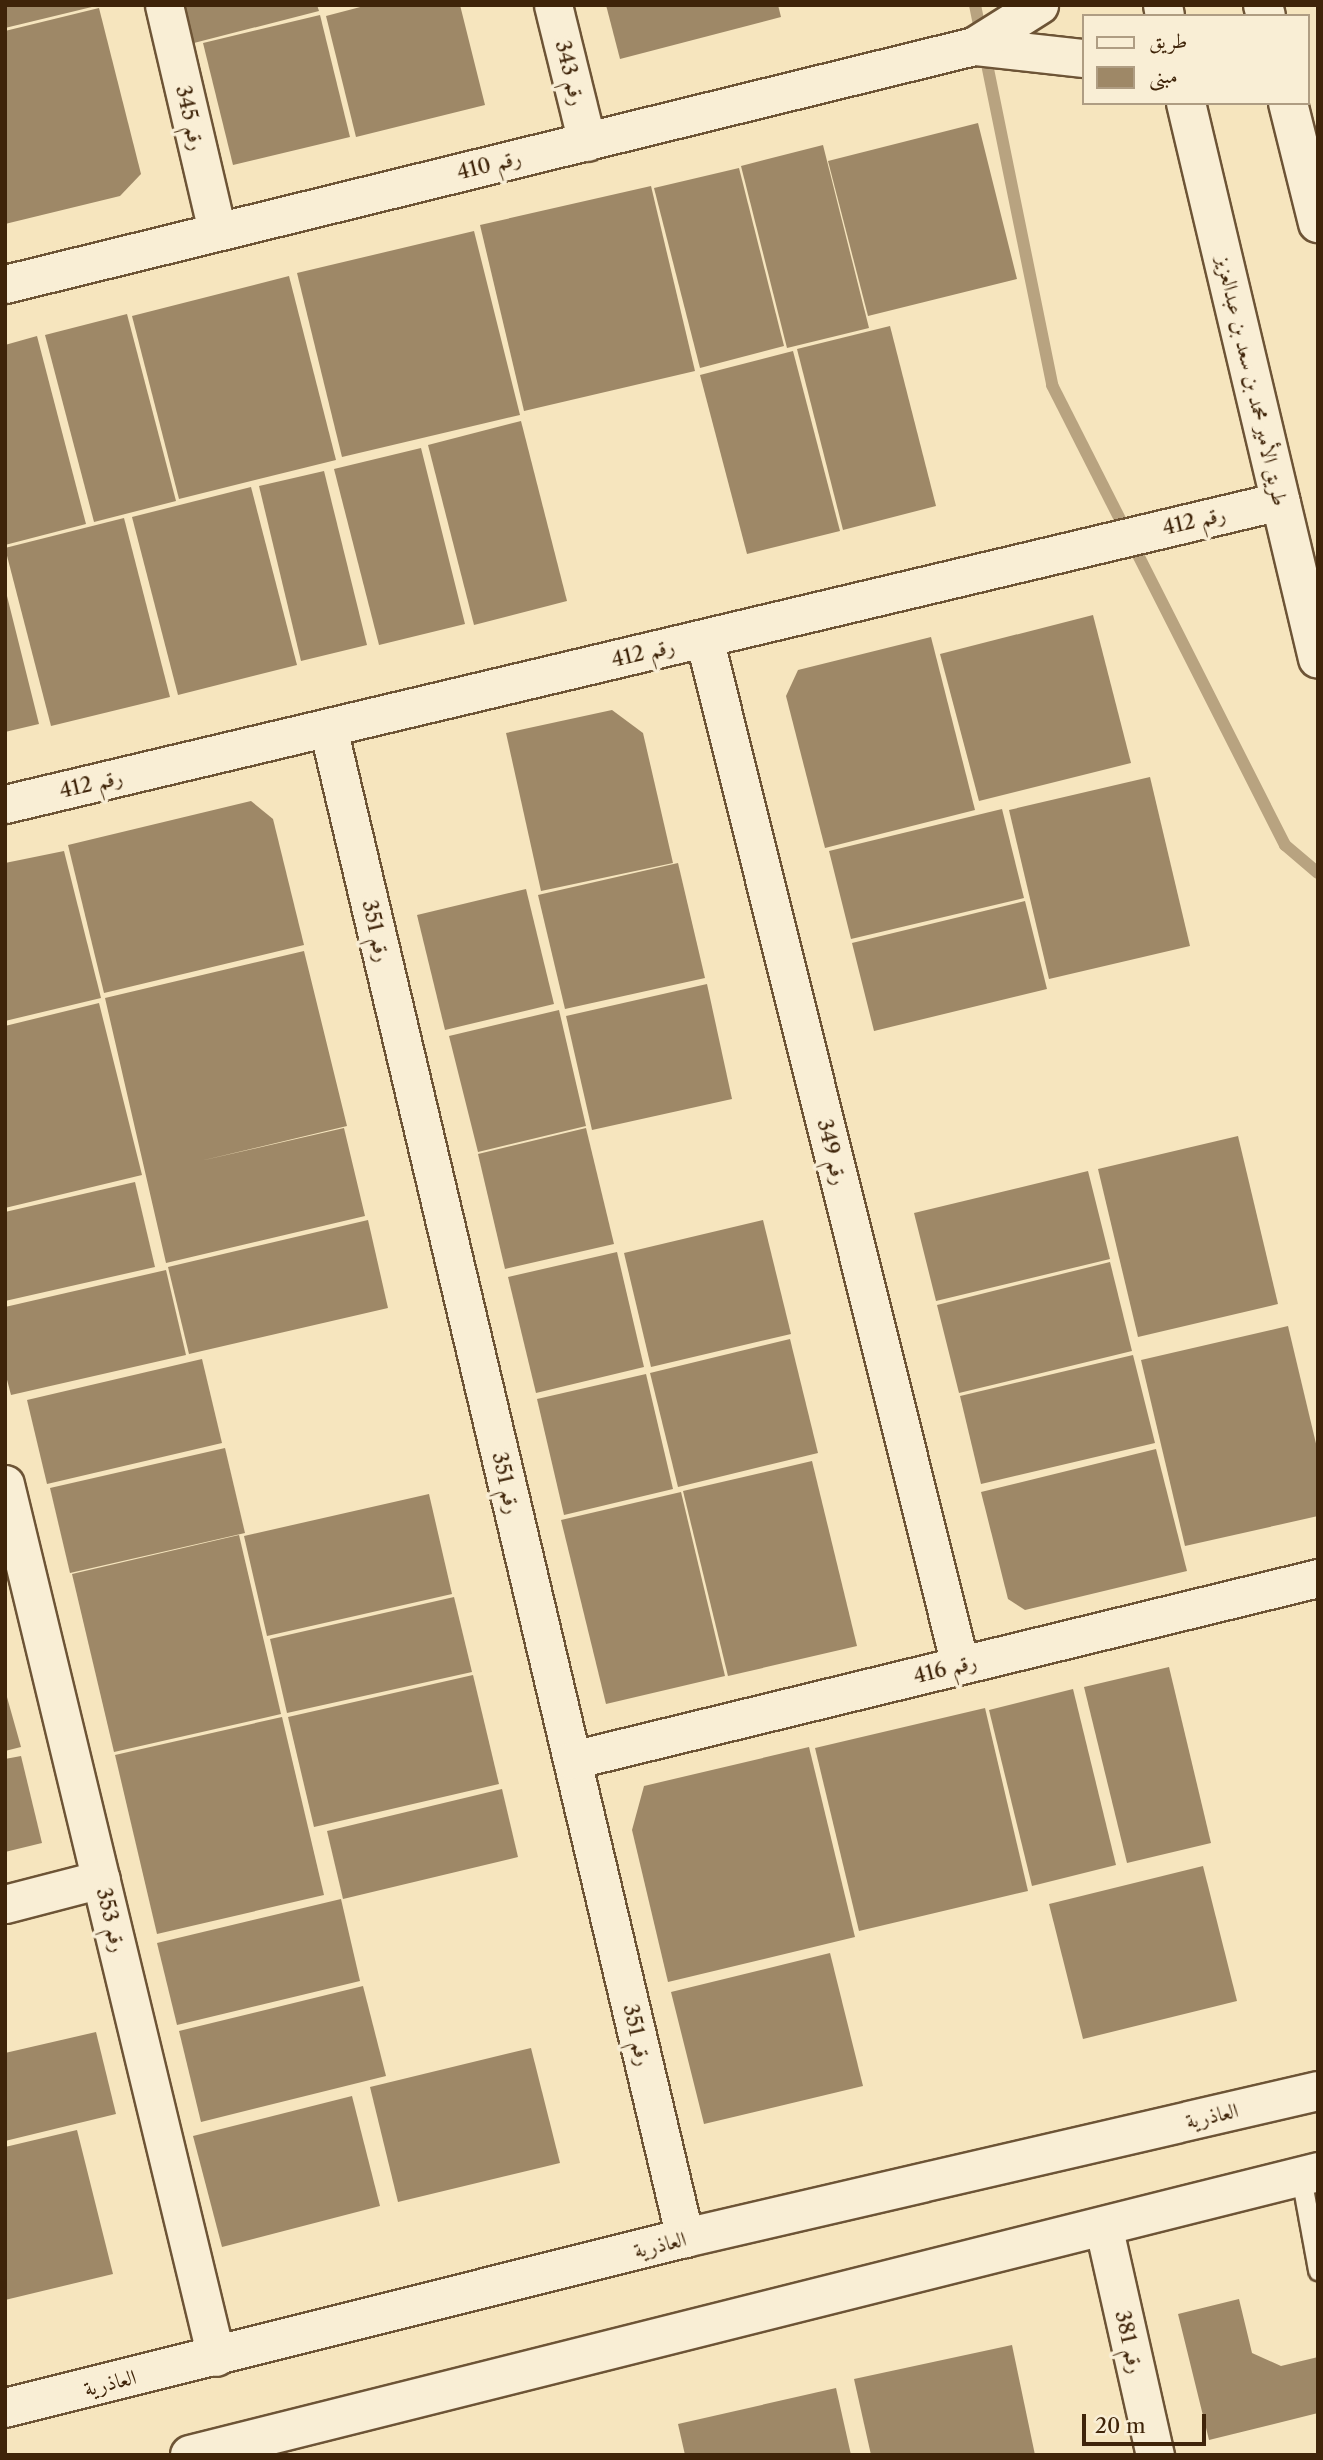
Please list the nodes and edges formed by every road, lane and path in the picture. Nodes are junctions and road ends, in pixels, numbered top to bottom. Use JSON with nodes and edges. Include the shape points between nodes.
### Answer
{"nodes":[{"id":1,"x":164,"y":5,"type":"edge"},
{"id":2,"x":553,"y":5,"type":"edge"},
{"id":3,"x":1039,"y":5,"type":"edge"},
{"id":4,"x":974,"y":46,"type":"junction"},
{"id":5,"x":1082,"y":58,"type":"edge"},
{"id":6,"x":1169,"y":105,"type":"edge"},
{"id":7,"x":1288,"y":105,"type":"edge"},
{"id":8,"x":1190,"y":119,"type":"edge"},
{"id":9,"x":587,"y":142,"type":"junction"},
{"id":10,"x":1318,"y":223,"type":"edge"},
{"id":11,"x":217,"y":231,"type":"junction"},
{"id":12,"x":5,"y":284,"type":"edge"},
{"id":13,"x":1280,"y":501,"type":"junction"},
{"id":14,"x":704,"y":638,"type":"junction"},
{"id":15,"x":1318,"y":659,"type":"edge"},
{"id":16,"x":328,"y":728,"type":"junction"},
{"id":17,"x":5,"y":804,"type":"edge"},
{"id":18,"x":8,"y":1505,"type":"edge"},
{"id":19,"x":1318,"y":1578,"type":"edge"},
{"id":20,"x":960,"y":1665,"type":"junction"},
{"id":21,"x":572,"y":1760,"type":"junction"},
{"id":22,"x":101,"y":1879,"type":"junction"},
{"id":23,"x":5,"y":1904,"type":"edge"},
{"id":24,"x":1318,"y":2091,"type":"edge"},
{"id":25,"x":1309,"y":2175,"type":"edge"},
{"id":26,"x":1104,"y":2229,"type":"junction"},
{"id":27,"x":685,"y":2238,"type":"junction"},
{"id":28,"x":1318,"y":2270,"type":"edge"},
{"id":29,"x":216,"y":2357,"type":"junction"},
{"id":30,"x":5,"y":2408,"type":"edge"},
{"id":31,"x":190,"y":2455,"type":"edge"},
{"id":32,"x":1155,"y":2455,"type":"edge"}],
"edges":[{"from":1,"to":11,"type":"street","name":"رقم 345"},
{"from":2,"to":9,"type":"street","name":"رقم 343"},
{"from":3,"to":4,"type":"street"},
{"from":4,"to":5,"type":"street"},
{"from":4,"to":9,"type":"street","name":"رقم 410"},
{"from":6,"to":8,"type":"street"},
{"from":7,"to":10,"type":"street"},
{"from":8,"to":13,"type":"street","name":"طريق الأمير محمد بن سعد بن عبدالعزيز"},
{"from":9,"to":11,"type":"street","name":"رقم 410"},
{"from":11,"to":12,"type":"street","name":"رقم 410"},
{"from":13,"to":14,"type":"street","name":"رقم 412"},
{"from":13,"to":15,"type":"street","name":"طريق الأمير محمد بن سعد بن عبدالعزيز"},
{"from":14,"to":16,"type":"street","name":"رقم 412"},
{"from":14,"to":20,"type":"street","name":"رقم 349"},
{"from":16,"to":17,"type":"street","name":"رقم 412"},
{"from":16,"to":21,"type":"street","name":"رقم 351"},
{"from":18,"to":22,"type":"street","name":"رقم 353"},
{"from":19,"to":20,"type":"street","name":"رقم 416"},
{"from":20,"to":21,"type":"street","name":"رقم 416"},
{"from":21,"to":27,"type":"street","name":"رقم 351"},
{"from":22,"to":23,"type":"street"},
{"from":22,"to":29,"type":"street","name":"رقم 353"},
{"from":24,"to":27,"type":"street","name":"العاذرية"},
{"from":25,"to":26,"type":"street"},
{"from":25,"to":28,"type":"lane"},
{"from":26,"to":31,"type":"street"},
{"from":26,"to":32,"type":"street","name":"رقم 381"},
{"from":27,"to":29,"type":"street","name":"العاذرية"},
{"from":29,"to":30,"type":"street","name":"العاذرية"}]}
